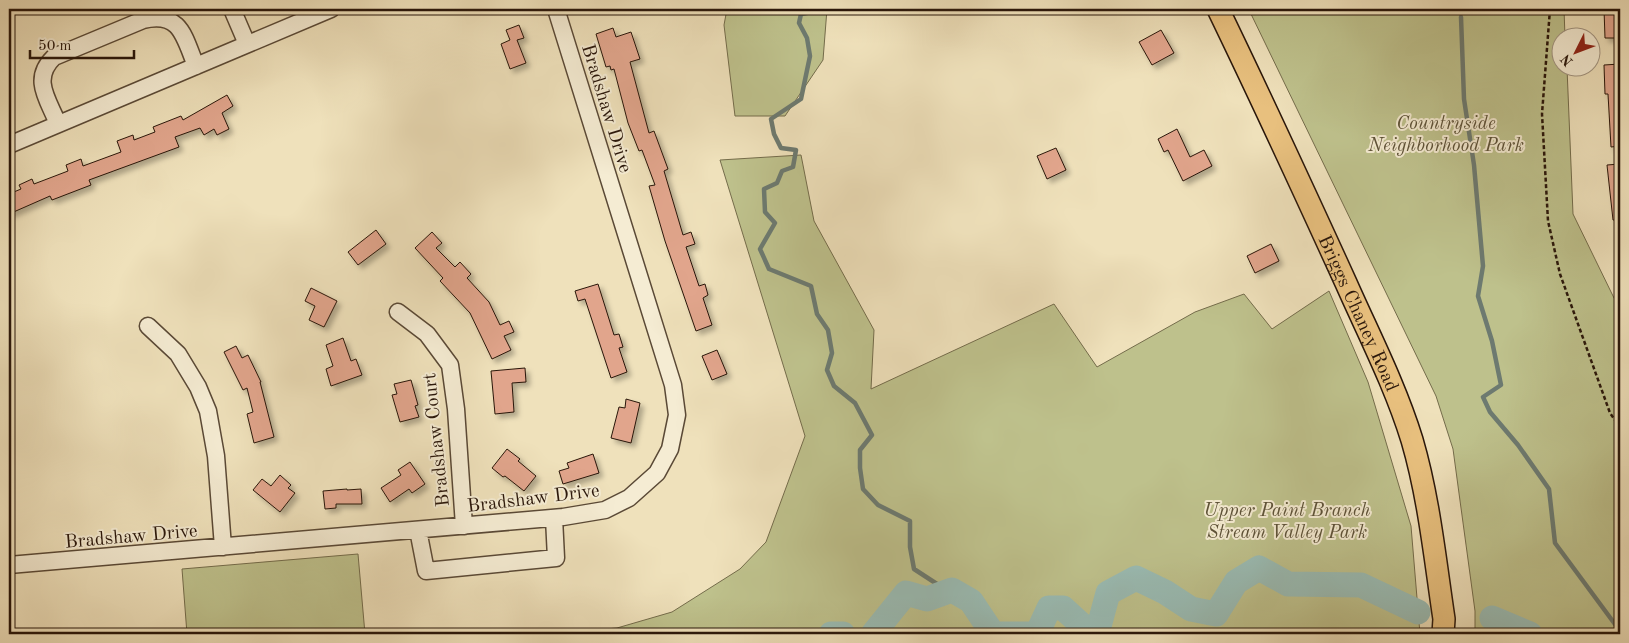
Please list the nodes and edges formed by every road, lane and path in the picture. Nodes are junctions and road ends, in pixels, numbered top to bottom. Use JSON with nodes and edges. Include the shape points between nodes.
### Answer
{"nodes":[{"id":1,"x":232,"y":9,"type":"edge"},
{"id":2,"x":331,"y":9,"type":"edge"},
{"id":3,"x":556,"y":9,"type":"edge"},
{"id":4,"x":1218,"y":9,"type":"edge"},
{"id":5,"x":1550,"y":9,"type":"edge"},
{"id":6,"x":247,"y":44,"type":"junction"},
{"id":7,"x":196,"y":66,"type":"junction"},
{"id":8,"x":58,"y":124,"type":"junction"},
{"id":9,"x":9,"y":145,"type":"edge"},
{"id":10,"x":398,"y":312,"type":"dead end"},
{"id":11,"x":148,"y":326,"type":"dead end"},
{"id":12,"x":1620,"y":424,"type":"edge"},
{"id":13,"x":554,"y":518,"type":"junction"},
{"id":14,"x":464,"y":526,"type":"junction"},
{"id":15,"x":418,"y":530,"type":"junction"},
{"id":16,"x":224,"y":546,"type":"junction"},
{"id":17,"x":9,"y":566,"type":"edge"},
{"id":18,"x":1443,"y":634,"type":"edge"}],
"edges":[{"from":1,"to":6,"type":"street"},
{"from":2,"to":6,"type":"street"},
{"from":3,"to":13,"type":"street","name":"Bradshaw Drive","via":[[673,385],[677,415],[670,449],[657,473],[629,498],[605,510]]},
{"from":4,"to":18,"type":"main road","name":"Briggs Chaney Road","via":[[1386,368],[1412,440],[1431,524],[1444,619]]},
{"from":5,"to":12,"type":"path","via":[[1542,114],[1548,221],[1560,274],[1610,413]]},
{"from":6,"to":7,"type":"street"},
{"from":7,"to":8,"type":"street"},
{"from":7,"to":8,"type":"street","via":[[182,33],[165,18],[143,20],[54,57],[42,73],[41,83]]},
{"from":8,"to":9,"type":"street"},
{"from":10,"to":14,"type":"street","name":"Bradshaw Court","via":[[427,334],[450,365]]},
{"from":11,"to":16,"type":"street","via":[[178,354],[208,411],[216,456]]},
{"from":13,"to":14,"type":"street","name":"Bradshaw Drive"},
{"from":13,"to":15,"type":"street","via":[[556,558],[426,571]]},
{"from":14,"to":15,"type":"street","name":"Bradshaw Drive"},
{"from":15,"to":16,"type":"street","name":"Bradshaw Drive"},
{"from":16,"to":17,"type":"street","name":"Bradshaw Drive"}]}
